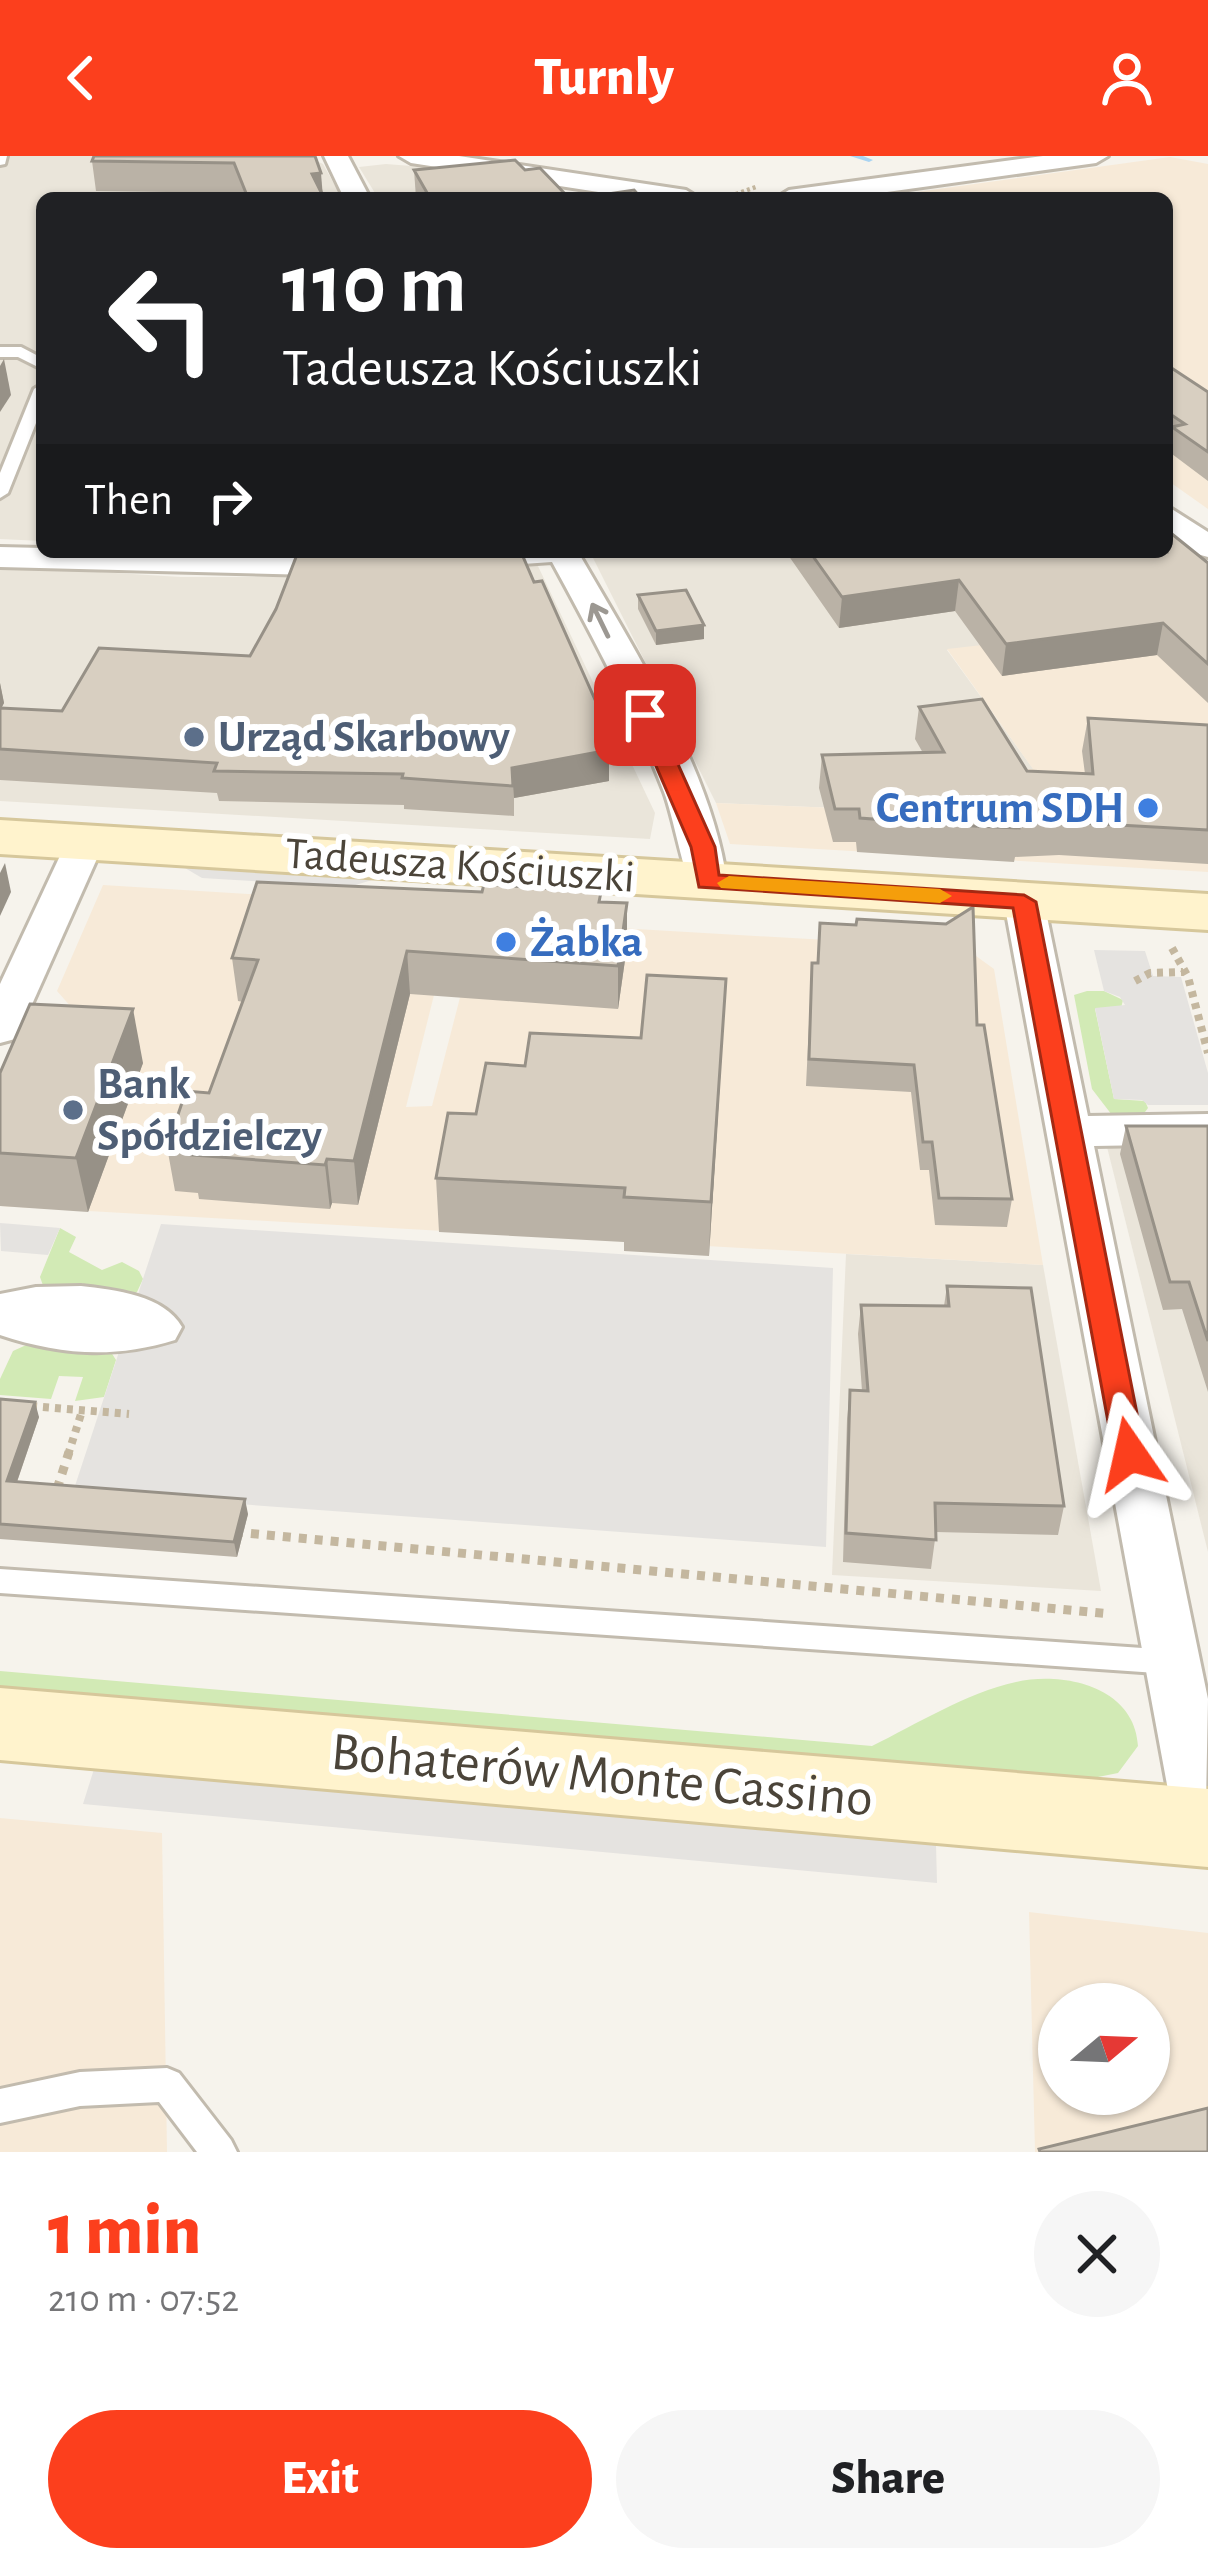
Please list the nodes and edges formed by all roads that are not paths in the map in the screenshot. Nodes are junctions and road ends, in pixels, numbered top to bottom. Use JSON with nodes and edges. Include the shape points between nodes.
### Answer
{"nodes":[{"id":1,"x":336,"y":156,"type":"edge"},
{"id":2,"x":411,"y":156,"type":"edge"},
{"id":3,"x":1096,"y":156,"type":"edge"},
{"id":4,"x":354,"y":192,"type":"edge"},
{"id":5,"x":647,"y":192,"type":"edge"},
{"id":6,"x":833,"y":192,"type":"edge"},
{"id":7,"x":0,"y":352,"type":"edge"},
{"id":8,"x":36,"y":357,"type":"edge"},
{"id":9,"x":36,"y":403,"type":"edge"},
{"id":10,"x":0,"y":493,"type":"edge"},
{"id":11,"x":1173,"y":521,"type":"edge"},
{"id":12,"x":1208,"y":547,"type":"edge"},
{"id":13,"x":0,"y":557,"type":"edge"},
{"id":14,"x":468,"y":558,"type":"edge"},
{"id":15,"x":565,"y":558,"type":"edge"},
{"id":16,"x":436,"y":560,"type":"edge"},
{"id":17,"x":374,"y":565,"type":"edge"},
{"id":18,"x":0,"y":837,"type":"edge"},
{"id":19,"x":85,"y":843,"type":"junction"},
{"id":20,"x":707,"y":882,"type":"junction"},
{"id":21,"x":1024,"y":902,"type":"junction"},
{"id":22,"x":1190,"y":929,"type":"edge"},
{"id":23,"x":0,"y":1029,"type":"edge"},
{"id":24,"x":1208,"y":1129,"type":"edge"},
{"id":25,"x":1067,"y":1131,"type":"junction"},
{"id":26,"x":0,"y":1581,"type":"edge"},
{"id":27,"x":1189,"y":1658,"type":"edge"},
{"id":28,"x":0,"y":1724,"type":"edge"},
{"id":29,"x":1206,"y":1828,"type":"edge"},
{"id":30,"x":0,"y":2106,"type":"edge"},
{"id":31,"x":219,"y":2152,"type":"edge"}],
"edges":[{"from":1,"to":4,"type":"street"},
{"from":2,"to":5,"type":"street"},
{"from":3,"to":6,"type":"street"},
{"from":7,"to":8,"type":"lane"},
{"from":9,"to":10,"type":"lane"},
{"from":11,"to":12,"type":"street"},
{"from":13,"to":17,"type":"street"},
{"from":14,"to":16,"type":"street"},
{"from":20,"to":15,"type":"street","one_way":true,"via":[[683,794]]},
{"from":18,"to":19,"type":"street","name":"Tadeusza Kościuszki"},
{"from":19,"to":20,"type":"street","name":"Tadeusza Kościuszki"},
{"from":19,"to":23,"type":"street"},
{"from":20,"to":21,"type":"street","name":"Tadeusza Kościuszki"},
{"from":21,"to":22,"type":"street","name":"Tadeusza Kościuszki"},
{"from":21,"to":25,"type":"street"},
{"from":24,"to":25,"type":"street"},
{"from":25,"to":27,"type":"street"},
{"from":26,"to":27,"type":"lane"},
{"from":27,"to":29,"type":"street"},
{"from":28,"to":29,"type":"street","name":"Bohaterów Monte Cassino"},
{"from":30,"to":31,"type":"lane","via":[[80,2089],[167,2085]]}]}
